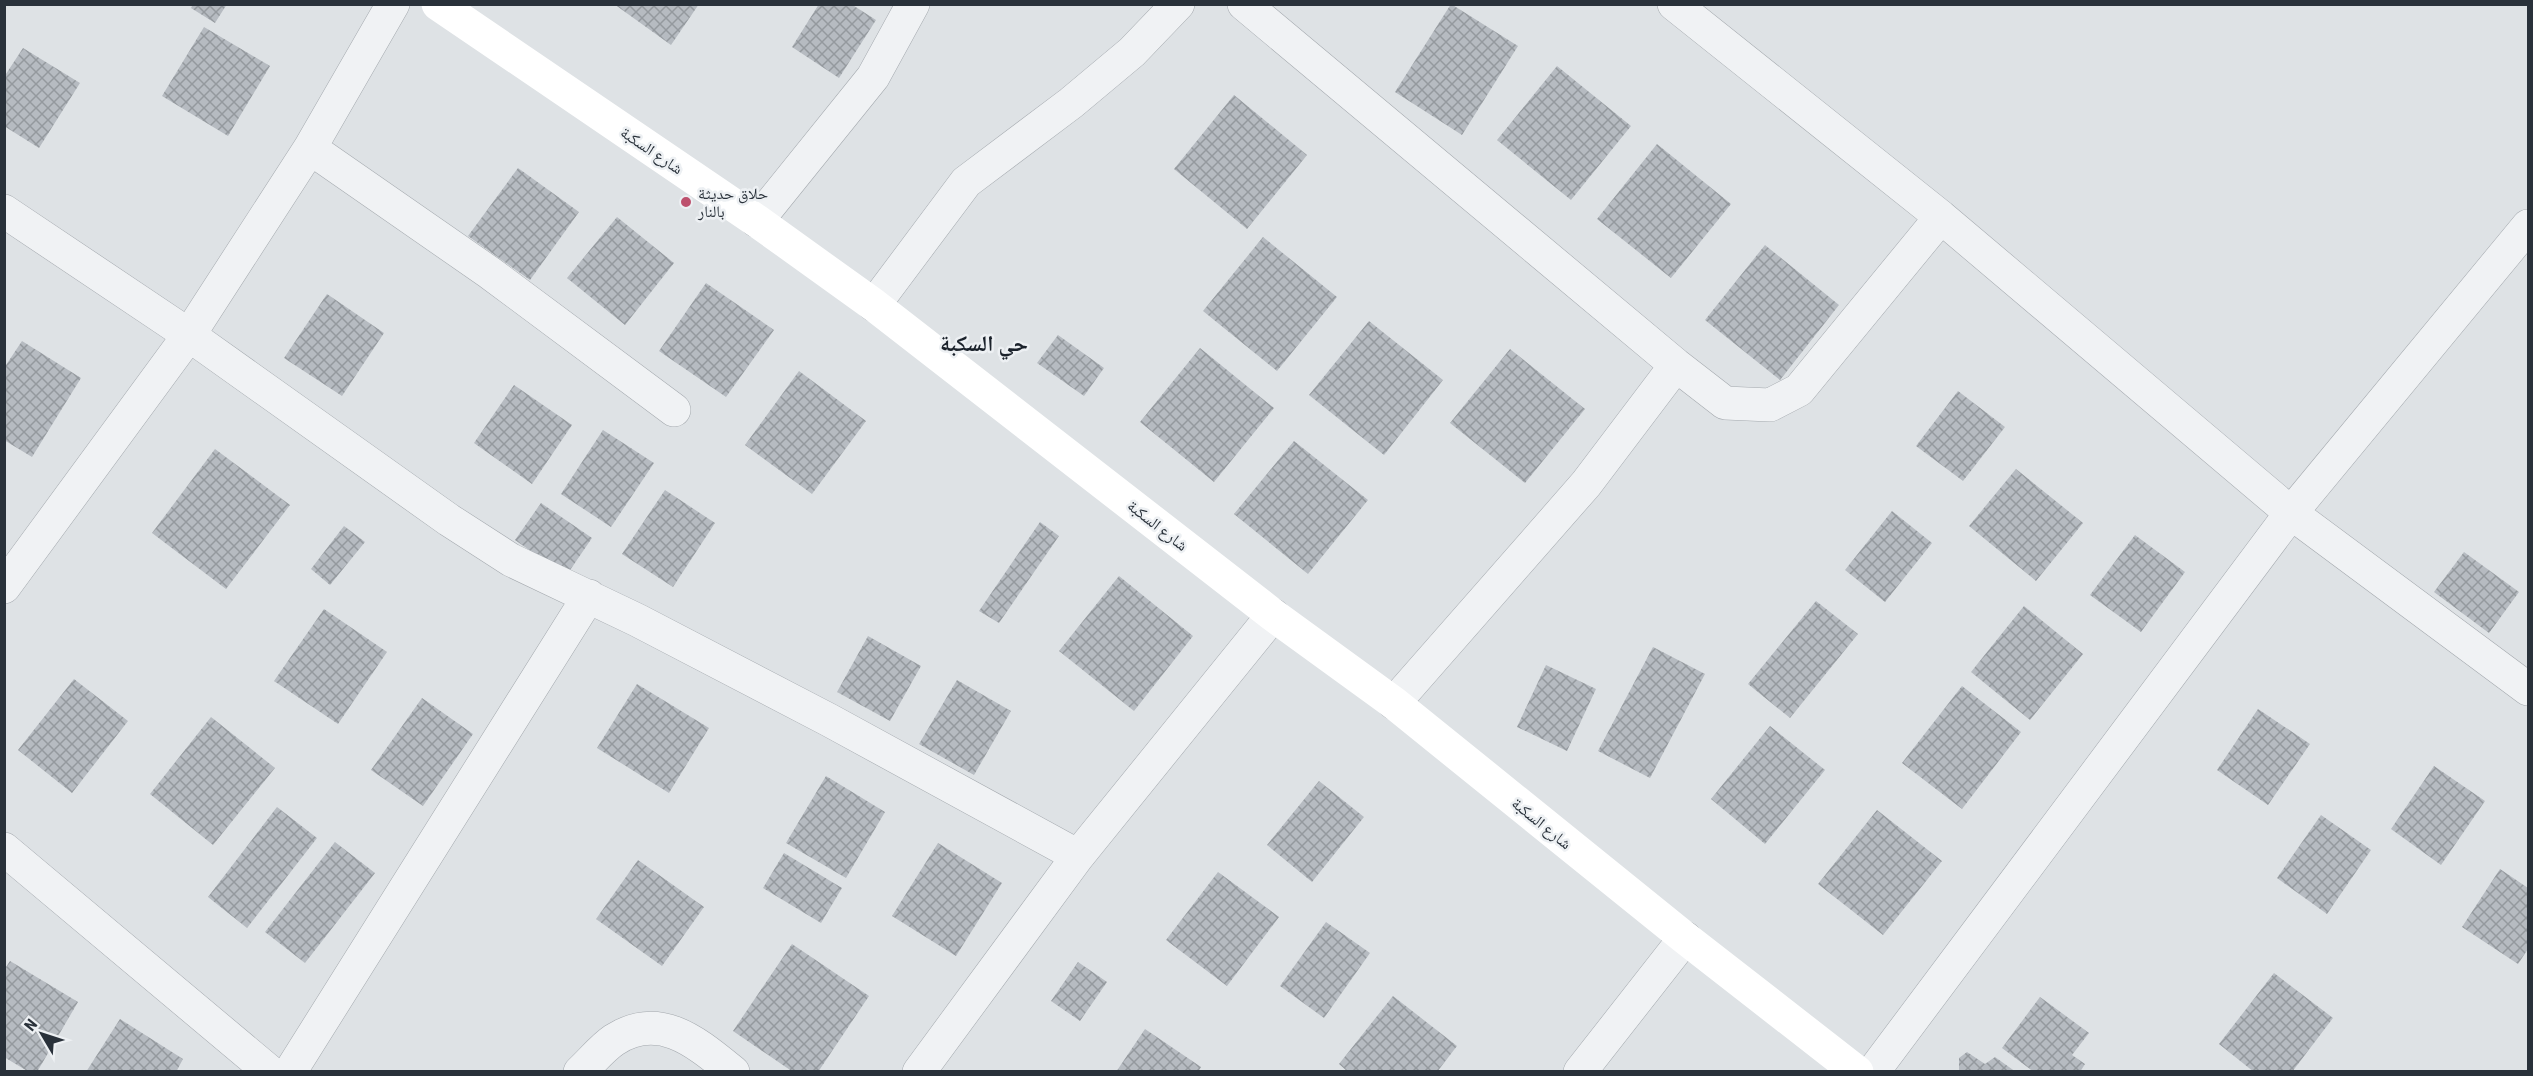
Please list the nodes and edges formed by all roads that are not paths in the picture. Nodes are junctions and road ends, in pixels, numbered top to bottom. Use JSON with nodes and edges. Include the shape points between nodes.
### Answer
{"nodes":[{"id":1,"x":393,"y":4,"type":"edge"},
{"id":2,"x":438,"y":4,"type":"edge"},
{"id":3,"x":913,"y":4,"type":"edge"},
{"id":4,"x":1178,"y":4,"type":"edge"},
{"id":5,"x":1244,"y":4,"type":"edge"},
{"id":6,"x":1674,"y":4,"type":"edge"},
{"id":7,"x":310,"y":148,"type":"junction"},
{"id":8,"x":4,"y":211,"type":"edge"},
{"id":9,"x":1941,"y":217,"type":"junction"},
{"id":10,"x":757,"y":221,"type":"junction"},
{"id":11,"x":2529,"y":226,"type":"edge"},
{"id":12,"x":874,"y":305,"type":"junction"},
{"id":13,"x":189,"y":335,"type":"junction"},
{"id":14,"x":1676,"y":365,"type":"junction"},
{"id":15,"x":674,"y":410,"type":"dead end"},
{"id":16,"x":2291,"y":513,"type":"junction"},
{"id":17,"x":4,"y":587,"type":"edge"},
{"id":18,"x":589,"y":596,"type":"junction"},
{"id":19,"x":1274,"y":615,"type":"junction"},
{"id":20,"x":2529,"y":689,"type":"edge"},
{"id":21,"x":1394,"y":704,"type":"junction"},
{"id":22,"x":4,"y":849,"type":"edge"},
{"id":23,"x":1078,"y":856,"type":"junction"},
{"id":24,"x":1685,"y":938,"type":"junction"},
{"id":25,"x":270,"y":1071,"type":"edge"},
{"id":26,"x":290,"y":1071,"type":"edge"},
{"id":27,"x":580,"y":1071,"type":"edge"},
{"id":28,"x":733,"y":1071,"type":"edge"},
{"id":29,"x":919,"y":1071,"type":"edge"},
{"id":30,"x":1580,"y":1071,"type":"edge"},
{"id":31,"x":1857,"y":1071,"type":"edge"},
{"id":32,"x":1873,"y":1071,"type":"edge"}],
"edges":[{"from":1,"to":7,"type":"street"},
{"from":2,"to":10,"type":"main road","name":"شارع السكبة"},
{"from":3,"to":10,"type":"street","via":[[873,77]]},
{"from":4,"to":12,"type":"street","via":[[1132,52],[966,182]]},
{"from":5,"to":14,"type":"street"},
{"from":6,"to":9,"type":"street"},
{"from":7,"to":13,"type":"street"},
{"from":7,"to":15,"type":"street","via":[[490,273]]},
{"from":8,"to":13,"type":"street"},
{"from":9,"to":14,"type":"street","via":[[1799,390],[1770,405],[1725,403]]},
{"from":9,"to":16,"type":"street"},
{"from":10,"to":12,"type":"main road","name":"شارع السكبة"},
{"from":11,"to":16,"type":"street"},
{"from":12,"to":19,"type":"main road","name":"شارع السكبة"},
{"from":13,"to":17,"type":"street"},
{"from":13,"to":18,"type":"street","via":[[449,520],[511,560]]},
{"from":14,"to":21,"type":"street","via":[[1586,484]]},
{"from":16,"to":20,"type":"street"},
{"from":16,"to":32,"type":"street"},
{"from":18,"to":23,"type":"street","via":[[829,720]]},
{"from":18,"to":26,"type":"street"},
{"from":19,"to":21,"type":"main road","name":"شارع السكبة"},
{"from":19,"to":23,"type":"street"},
{"from":21,"to":24,"type":"main road","name":"شارع السكبة"},
{"from":22,"to":25,"type":"street"},
{"from":23,"to":29,"type":"street"},
{"from":24,"to":30,"type":"street"},
{"from":24,"to":31,"type":"main road","name":"شارع السكبة"},
{"from":27,"to":28,"type":"street","via":[[614,1040],[644,1027],[676,1031]]}]}
